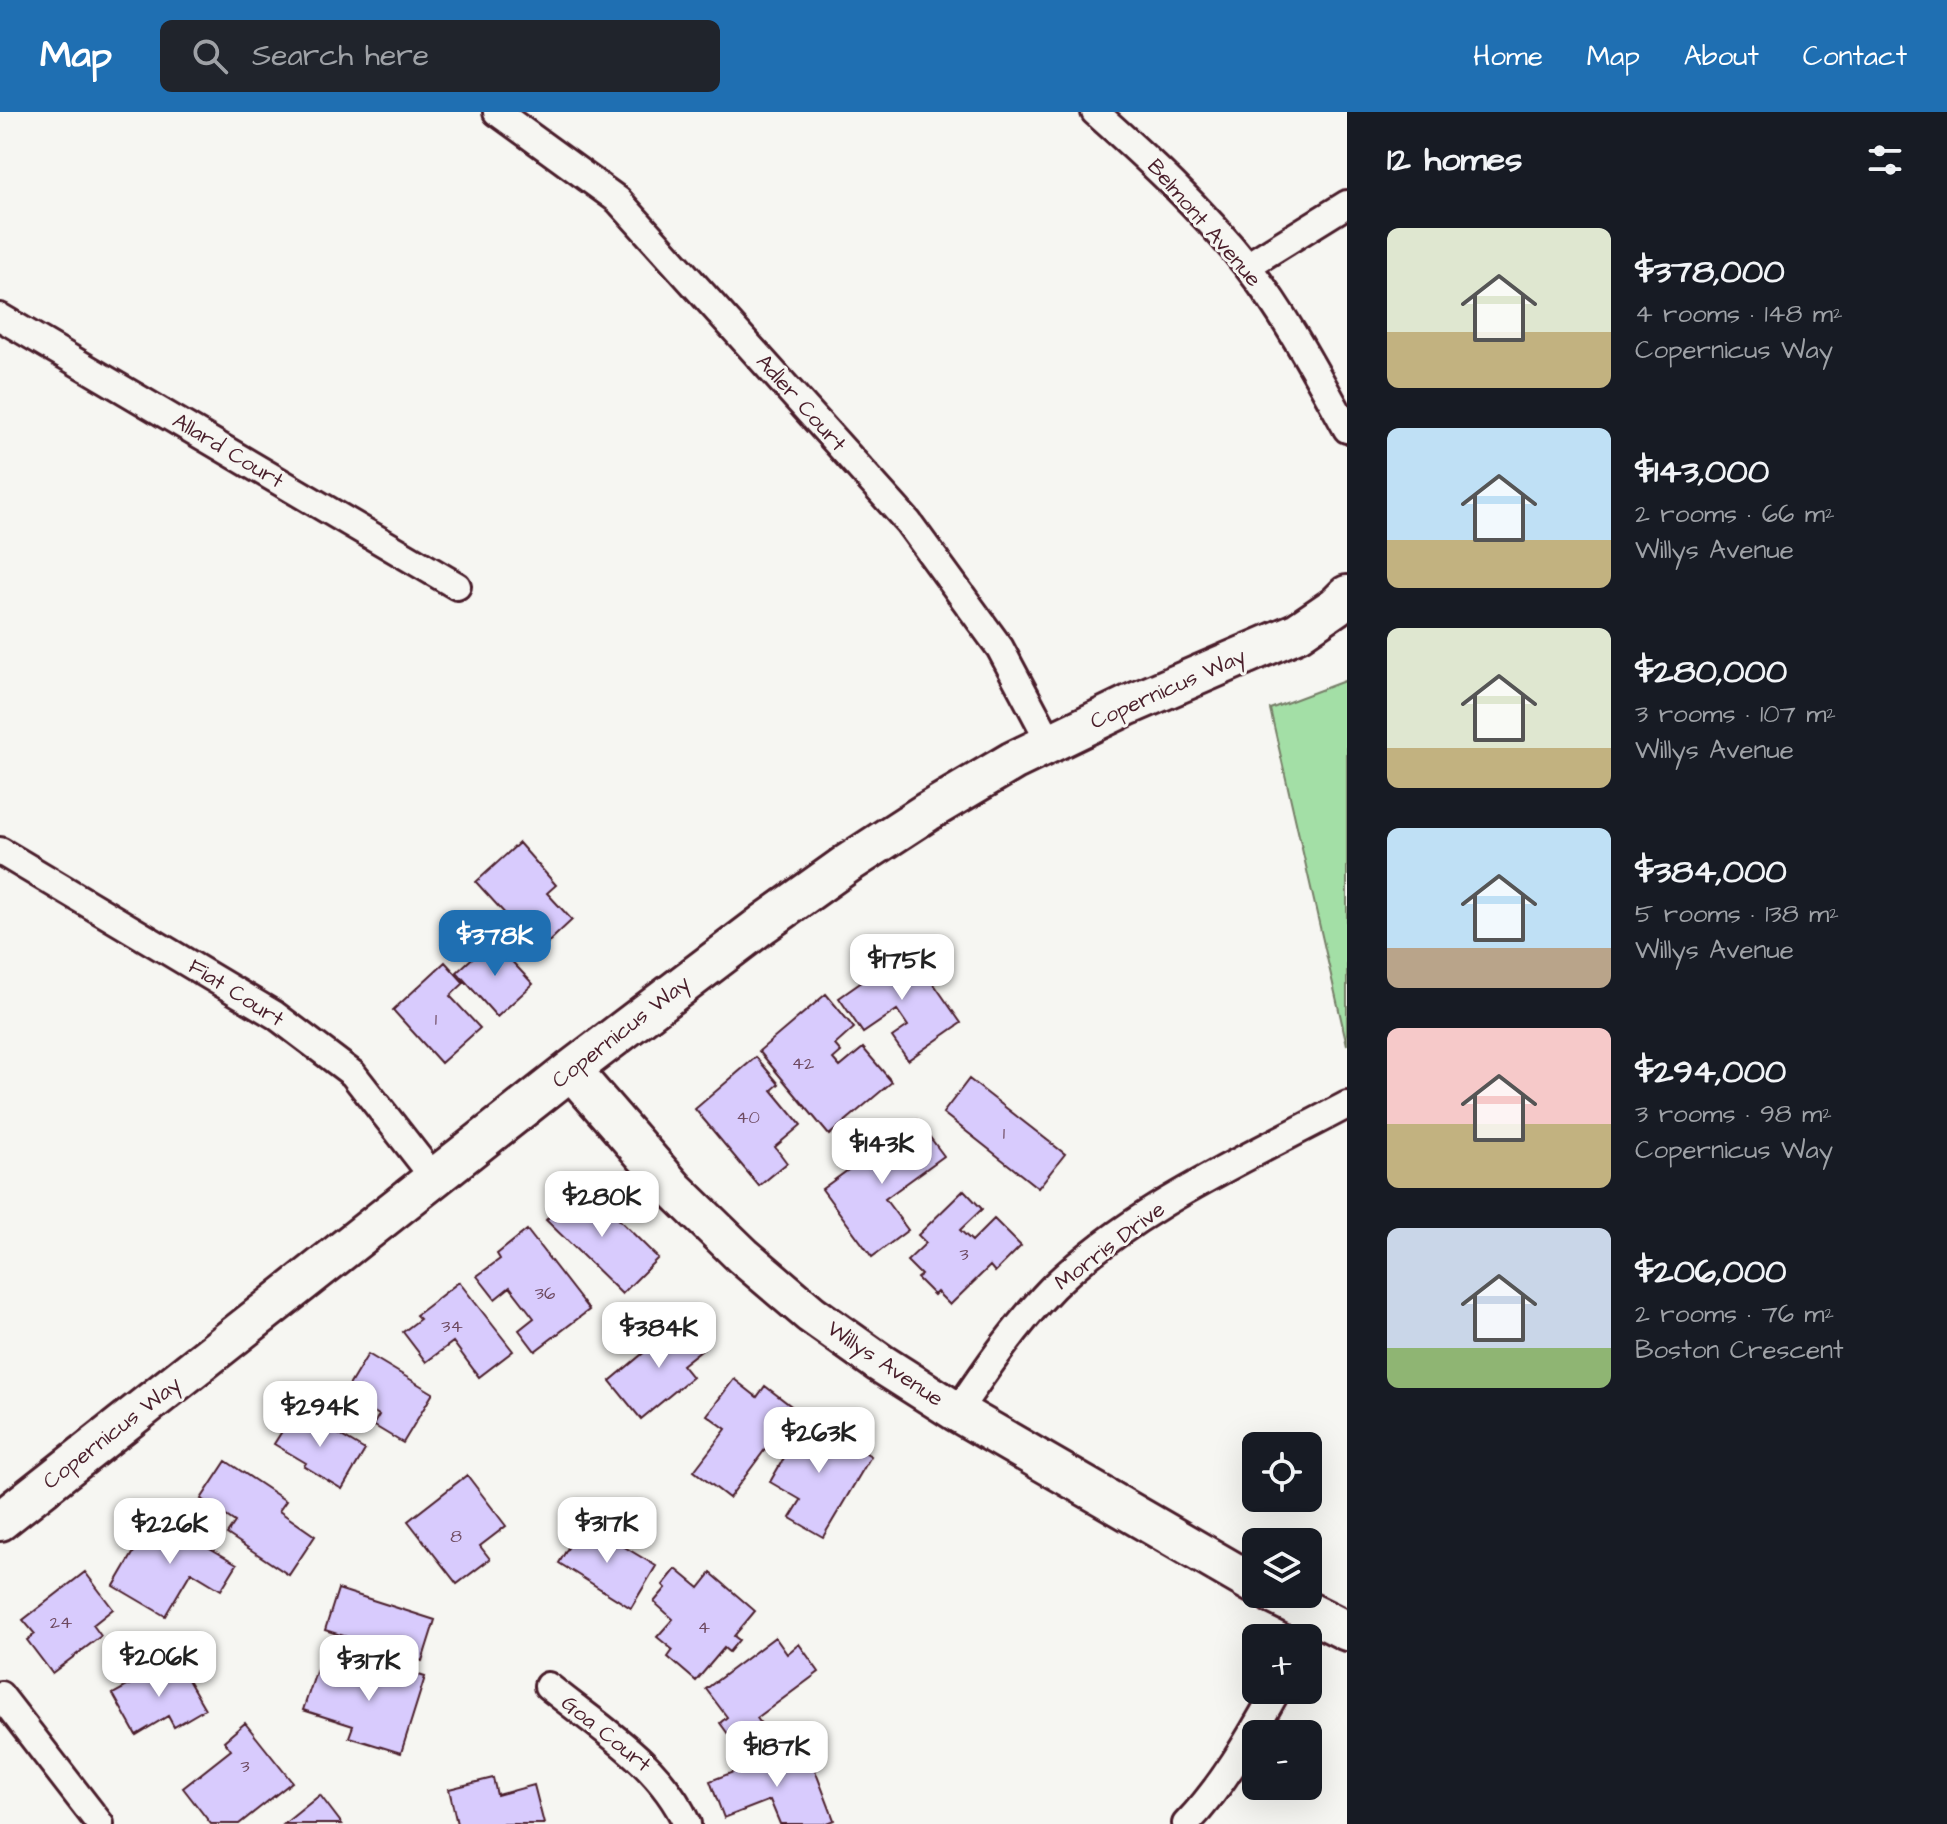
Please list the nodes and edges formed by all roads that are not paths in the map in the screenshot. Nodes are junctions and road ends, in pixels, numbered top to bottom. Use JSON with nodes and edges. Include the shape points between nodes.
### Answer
{"nodes":[{"id":1,"x":497,"y":112,"type":"edge"},
{"id":2,"x":1095,"y":112,"type":"edge"},
{"id":3,"x":1347,"y":204,"type":"edge"},
{"id":4,"x":1247,"y":266,"type":"junction"},
{"id":5,"x":0,"y":317,"type":"edge"},
{"id":6,"x":1347,"y":429,"type":"edge"},
{"id":7,"x":457,"y":586,"type":"dead end"},
{"id":8,"x":1347,"y":595,"type":"edge"},
{"id":9,"x":1347,"y":625,"type":"edge"},
{"id":10,"x":1298,"y":632,"type":"junction"},
{"id":11,"x":1050,"y":742,"type":"junction"},
{"id":12,"x":0,"y":851,"type":"edge"},
{"id":13,"x":571,"y":1070,"type":"junction"},
{"id":14,"x":1347,"y":1105,"type":"edge"},
{"id":15,"x":435,"y":1179,"type":"junction"},
{"id":16,"x":957,"y":1412,"type":"junction"},
{"id":17,"x":0,"y":1521,"type":"edge"},
{"id":18,"x":1242,"y":1577,"type":"edge"},
{"id":19,"x":1293,"y":1608,"type":"edge"},
{"id":20,"x":1324,"y":1629,"type":"edge"},
{"id":21,"x":548,"y":1686,"type":"dead end"},
{"id":22,"x":0,"y":1695,"type":"edge"},
{"id":23,"x":1268,"y":1704,"type":"edge"},
{"id":24,"x":100,"y":1824,"type":"edge"},
{"id":25,"x":687,"y":1824,"type":"edge"},
{"id":26,"x":1186,"y":1824,"type":"edge"}],
"edges":[{"from":1,"to":11,"type":"street","name":"Adler Court","via":[[618,200],[908,522],[1000,648]]},
{"from":2,"to":4,"type":"street","name":"Belmont Avenue","via":[[1156,166]]},
{"from":3,"to":4,"type":"street"},
{"from":4,"to":6,"type":"street","name":"Belmont Avenue"},
{"from":5,"to":7,"type":"street","name":"Allard Court"},
{"from":8,"to":10,"type":"street","name":"Copernicus Way"},
{"from":9,"to":10,"type":"street","name":"Copernicus Way"},
{"from":10,"to":11,"type":"street","name":"Copernicus Way"},
{"from":11,"to":13,"type":"street","name":"Copernicus Way","via":[[847,864]]},
{"from":12,"to":15,"type":"street","name":"Fiat Court","via":[[286,1023],[353,1074]]},
{"from":13,"to":15,"type":"street","name":"Copernicus Way"},
{"from":13,"to":16,"type":"street","name":"Willys Avenue","via":[[675,1190],[766,1276],[847,1340]]},
{"from":14,"to":16,"type":"street","name":"Morris Drive","via":[[1176,1196],[1110,1240],[1025,1319]]},
{"from":15,"to":17,"type":"street","name":"Copernicus Way"},
{"from":16,"to":18,"type":"street","name":"Willys Avenue"},
{"from":19,"to":20,"type":"street"},
{"from":21,"to":25,"type":"street","name":"Goa Court","via":[[655,1772]]},
{"from":22,"to":24,"type":"street"},
{"from":23,"to":26,"type":"street"}]}
